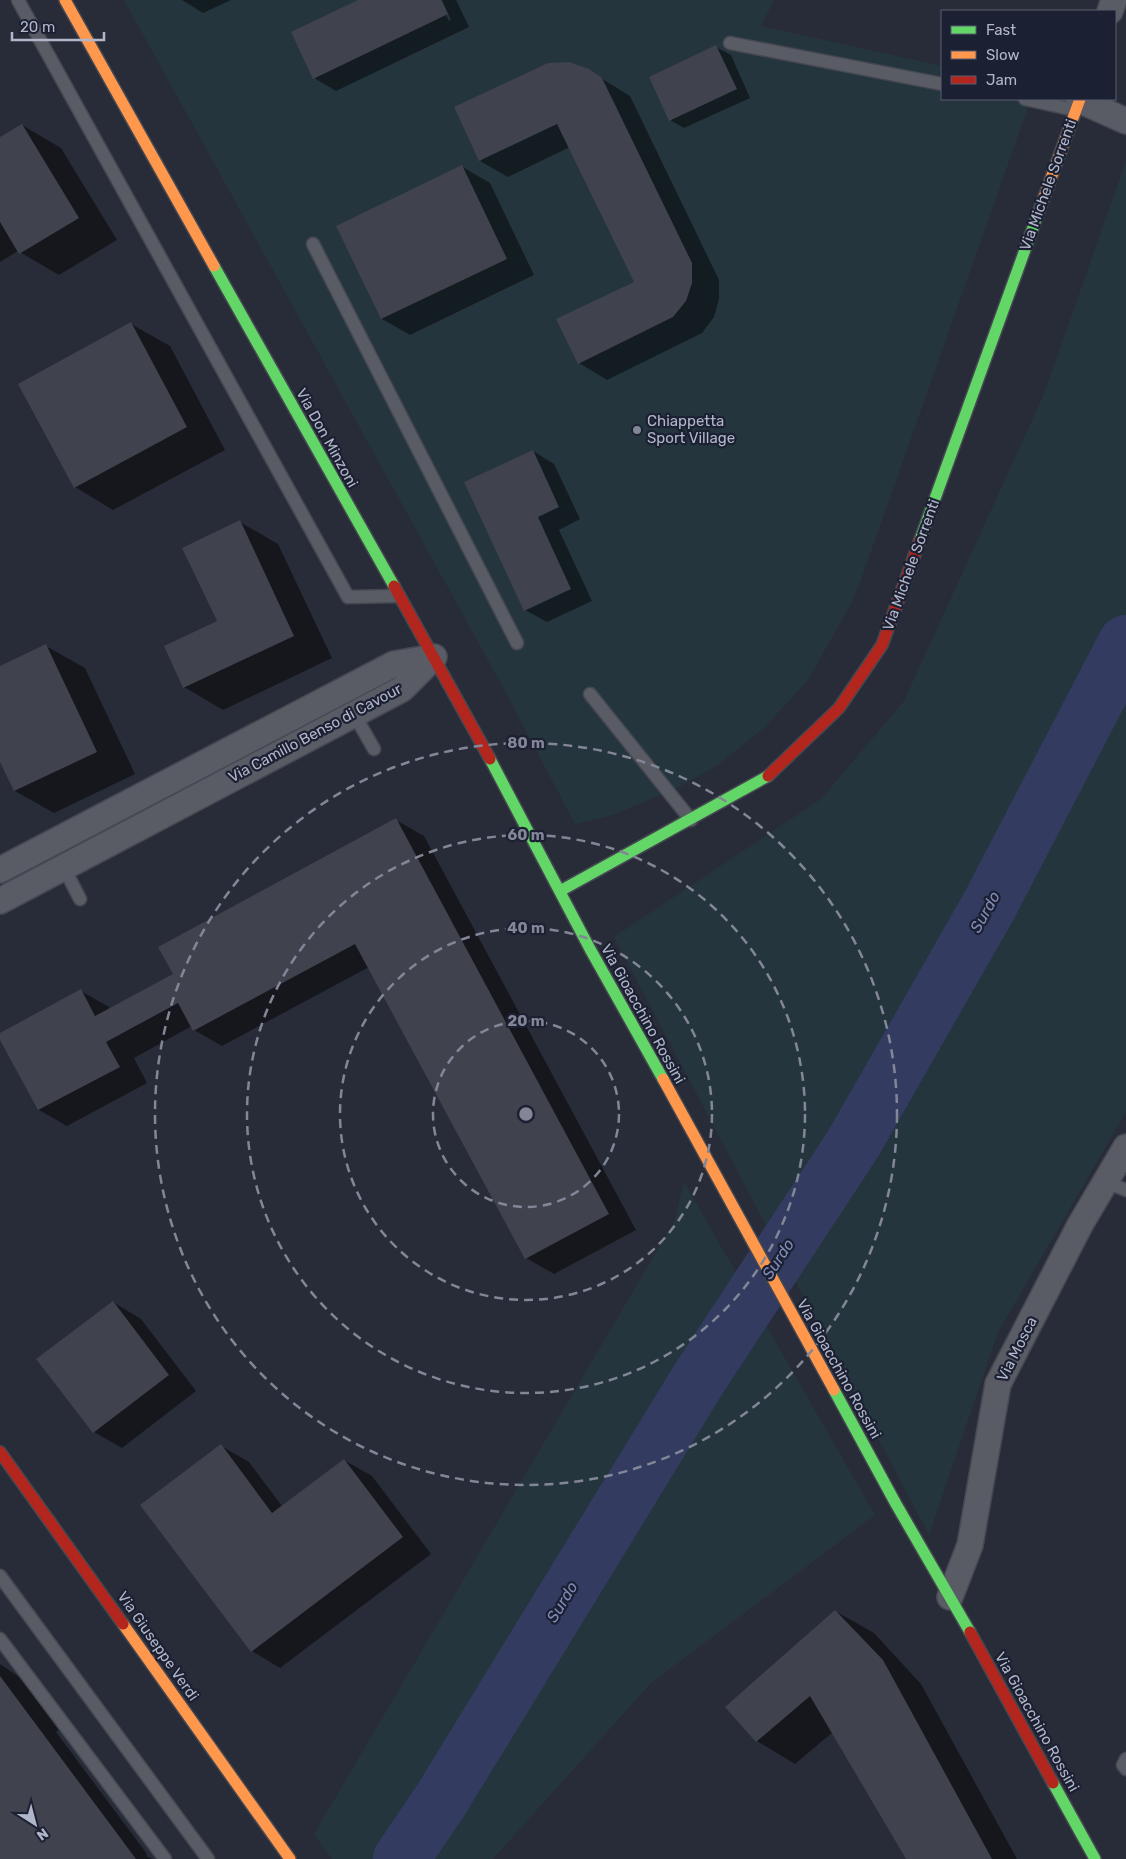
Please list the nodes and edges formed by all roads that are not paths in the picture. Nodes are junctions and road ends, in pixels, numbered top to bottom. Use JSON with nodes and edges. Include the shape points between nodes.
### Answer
{"nodes":[{"id":1,"x":18,"y":0,"type":"edge"},
{"id":2,"x":65,"y":0,"type":"edge"},
{"id":3,"x":730,"y":43,"type":"dead end"},
{"id":4,"x":941,"y":84,"type":"edge"},
{"id":5,"x":1038,"y":100,"type":"edge"},
{"id":6,"x":1078,"y":103,"type":"edge"},
{"id":7,"x":1126,"y":121,"type":"edge"},
{"id":8,"x":314,"y":244,"type":"dead end"},
{"id":9,"x":399,"y":596,"type":"junction"},
{"id":10,"x":517,"y":643,"type":"dead end"},
{"id":11,"x":434,"y":657,"type":"junction"},
{"id":12,"x":590,"y":694,"type":"dead end"},
{"id":13,"x":354,"y":714,"type":"junction"},
{"id":14,"x":374,"y":749,"type":"dead end"},
{"id":15,"x":691,"y":820,"type":"junction"},
{"id":16,"x":64,"y":868,"type":"junction"},
{"id":17,"x":2,"y":869,"type":"edge"},
{"id":18,"x":560,"y":891,"type":"junction"},
{"id":19,"x":9,"y":897,"type":"edge"},
{"id":20,"x":80,"y":900,"type":"dead end"},
{"id":21,"x":1126,"y":1147,"type":"edge"},
{"id":22,"x":1116,"y":1186,"type":"edge"},
{"id":23,"x":0,"y":1452,"type":"edge"},
{"id":24,"x":2,"y":1581,"type":"edge"},
{"id":25,"x":950,"y":1597,"type":"junction"},
{"id":26,"x":0,"y":1638,"type":"edge"},
{"id":27,"x":1126,"y":1759,"type":"edge"},
{"id":28,"x":1126,"y":1769,"type":"edge"},
{"id":29,"x":166,"y":1859,"type":"edge"},
{"id":30,"x":208,"y":1859,"type":"edge"},
{"id":31,"x":290,"y":1859,"type":"edge"},
{"id":32,"x":1096,"y":1859,"type":"edge"}],
"edges":[{"from":1,"to":9,"type":"lane","via":[[348,597]]},
{"from":2,"to":9,"type":"main road","name":"Via Don Minzoni"},
{"from":3,"to":4,"type":"lane"},
{"from":5,"to":6,"type":"lane"},
{"from":6,"to":7,"type":"street"},
{"from":6,"to":15,"type":"main road","name":"Via Michele Sorrenti","via":[[882,645],[839,708],[772,774]]},
{"from":8,"to":10,"type":"lane"},
{"from":9,"to":11,"type":"main road","name":"Via Don Minzoni"},
{"from":11,"to":13,"type":"street","name":"Via Camillo Benso di Cavour","via":[[402,689]]},
{"from":11,"to":17,"type":"street","name":"Via Camillo Benso di Cavour","via":[[394,664]]},
{"from":11,"to":18,"type":"main road","name":"Via Don Minzoni"},
{"from":12,"to":15,"type":"lane"},
{"from":13,"to":14,"type":"lane"},
{"from":13,"to":16,"type":"street","name":"Via Camillo Benso di Cavour"},
{"from":15,"to":18,"type":"main road","name":"Via Michele Sorrenti"},
{"from":16,"to":19,"type":"street","name":"Via Camillo Benso di Cavour"},
{"from":16,"to":20,"type":"lane"},
{"from":17,"to":19,"type":"street"},
{"from":18,"to":25,"type":"main road","name":"Via Gioacchino Rossini"},
{"from":21,"to":22,"type":"street","name":"Via Mosca"},
{"from":22,"to":25,"type":"street","name":"Via Mosca","via":[[1080,1226],[998,1384],[970,1545]]},
{"from":23,"to":31,"type":"main road","name":"Via Giuseppe Verdi"},
{"from":24,"to":30,"type":"lane"},
{"from":25,"to":32,"type":"main road","name":"Via Gioacchino Rossini"},
{"from":26,"to":29,"type":"lane"},
{"from":27,"to":28,"type":"lane","via":[[1123,1765]]}]}
